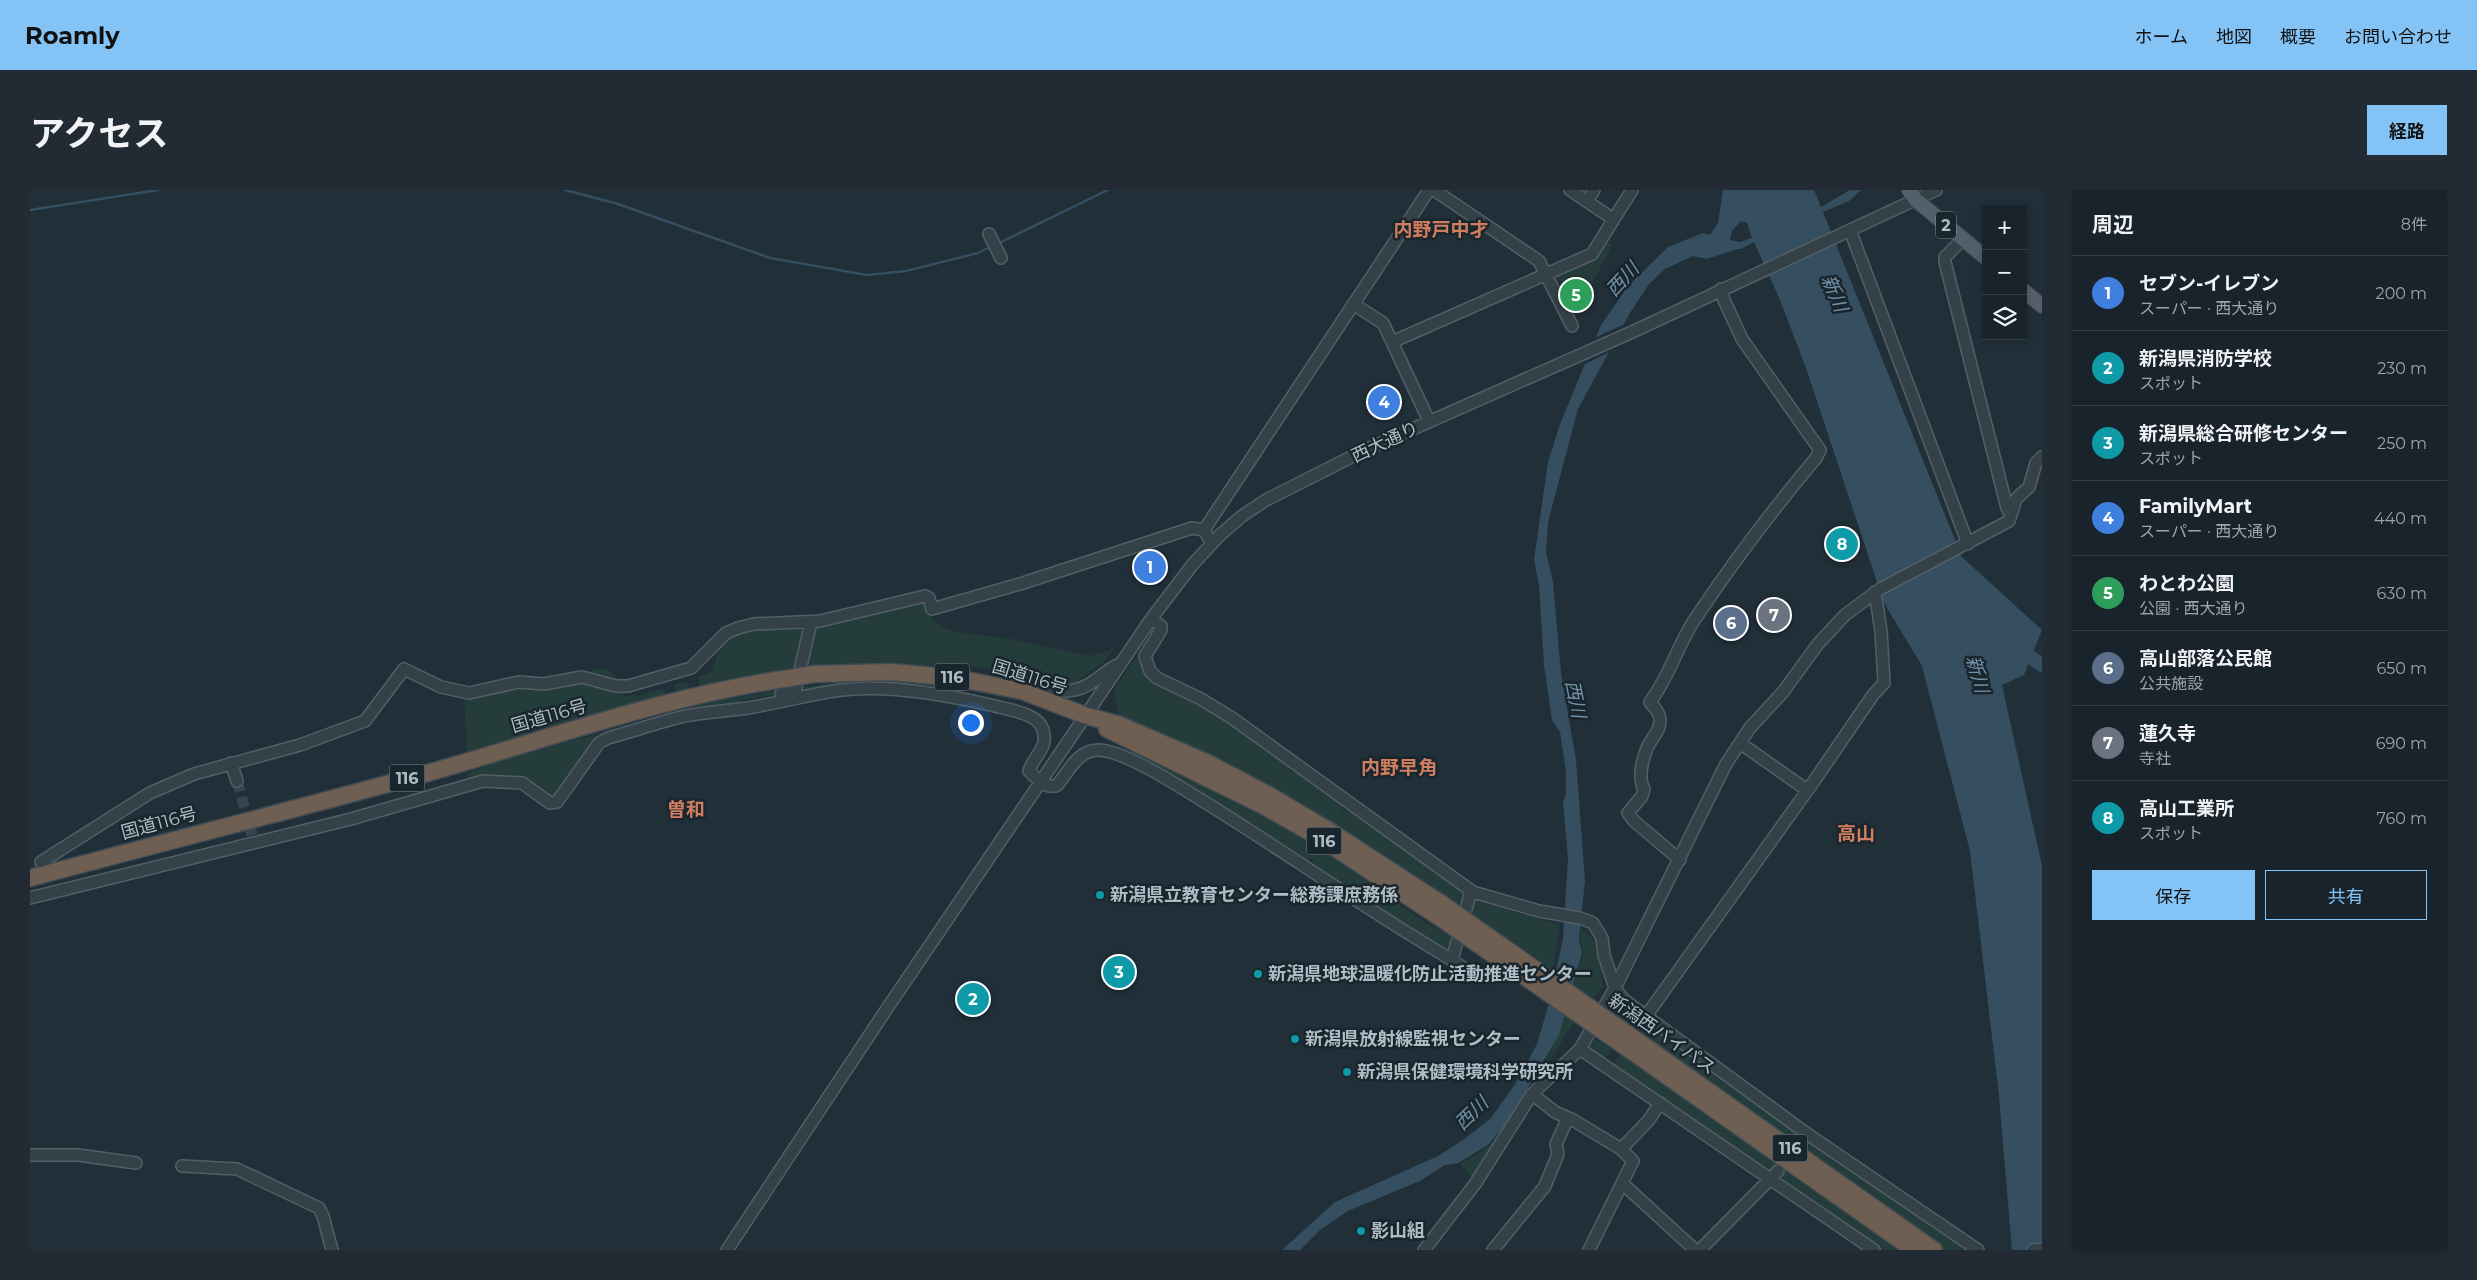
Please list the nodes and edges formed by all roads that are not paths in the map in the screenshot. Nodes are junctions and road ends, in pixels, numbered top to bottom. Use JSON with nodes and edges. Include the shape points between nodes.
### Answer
{"nodes":[{"id":1,"x":1429,"y":190,"type":"edge"},
{"id":2,"x":1434,"y":190,"type":"edge"},
{"id":3,"x":1570,"y":190,"type":"edge"},
{"id":4,"x":1594,"y":190,"type":"edge"},
{"id":5,"x":1632,"y":190,"type":"edge"},
{"id":6,"x":1936,"y":190,"type":"edge"},
{"id":7,"x":1913,"y":195,"type":"edge"},
{"id":8,"x":1587,"y":201,"type":"junction"},
{"id":9,"x":1613,"y":219,"type":"junction"},
{"id":10,"x":1848,"y":231,"type":"junction"},
{"id":11,"x":989,"y":234,"type":"dead end"},
{"id":12,"x":1963,"y":239,"type":"junction"},
{"id":13,"x":1982,"y":255,"type":"edge"},
{"id":14,"x":1001,"y":258,"type":"dead end"},
{"id":15,"x":1546,"y":274,"type":"junction"},
{"id":16,"x":1721,"y":289,"type":"junction"},
{"id":17,"x":2027,"y":293,"type":"edge"},
{"id":18,"x":1353,"y":304,"type":"junction"},
{"id":19,"x":2042,"y":306,"type":"edge"},
{"id":20,"x":1572,"y":326,"type":"dead end"},
{"id":21,"x":1392,"y":342,"type":"junction"},
{"id":22,"x":1429,"y":421,"type":"junction"},
{"id":23,"x":2042,"y":457,"type":"edge"},
{"id":24,"x":2010,"y":518,"type":"junction"},
{"id":25,"x":1204,"y":530,"type":"junction"},
{"id":26,"x":1212,"y":544,"type":"junction"},
{"id":27,"x":1968,"y":544,"type":"junction"},
{"id":28,"x":1877,"y":590,"type":"junction"},
{"id":29,"x":1151,"y":618,"type":"junction"},
{"id":30,"x":811,"y":622,"type":"junction"},
{"id":31,"x":1120,"y":663,"type":"junction"},
{"id":32,"x":1000,"y":686,"type":"junction"},
{"id":33,"x":750,"y":708,"type":"junction"},
{"id":34,"x":1084,"y":715,"type":"junction"},
{"id":35,"x":1740,"y":743,"type":"junction"},
{"id":36,"x":231,"y":763,"type":"junction"},
{"id":37,"x":237,"y":781,"type":"tunnel mouth"},
{"id":38,"x":1037,"y":787,"type":"junction"},
{"id":39,"x":1807,"y":790,"type":"junction"},
{"id":40,"x":1680,"y":860,"type":"junction"},
{"id":41,"x":41,"y":862,"type":"dead end"},
{"id":42,"x":30,"y":878,"type":"edge"},
{"id":43,"x":1471,"y":891,"type":"junction"},
{"id":44,"x":30,"y":898,"type":"edge"},
{"id":45,"x":1452,"y":960,"type":"junction"},
{"id":46,"x":1470,"y":973,"type":"dead end"},
{"id":47,"x":1615,"y":988,"type":"junction"},
{"id":48,"x":1646,"y":1016,"type":"junction"},
{"id":49,"x":1580,"y":1049,"type":"junction"},
{"id":50,"x":1643,"y":1052,"type":"junction"},
{"id":51,"x":1532,"y":1094,"type":"junction"},
{"id":52,"x":1660,"y":1104,"type":"junction"},
{"id":53,"x":1568,"y":1118,"type":"junction"},
{"id":54,"x":1621,"y":1149,"type":"junction"},
{"id":55,"x":30,"y":1155,"type":"edge"},
{"id":56,"x":136,"y":1163,"type":"dead end"},
{"id":57,"x":182,"y":1166,"type":"dead end"},
{"id":58,"x":1774,"y":1176,"type":"junction"},
{"id":59,"x":1622,"y":1183,"type":"junction"},
{"id":60,"x":2042,"y":1249,"type":"edge"},
{"id":61,"x":332,"y":1250,"type":"edge"},
{"id":62,"x":727,"y":1250,"type":"edge"},
{"id":63,"x":1424,"y":1250,"type":"edge"},
{"id":64,"x":1494,"y":1250,"type":"edge"},
{"id":65,"x":1589,"y":1250,"type":"edge"},
{"id":66,"x":1695,"y":1250,"type":"edge"},
{"id":67,"x":1700,"y":1250,"type":"edge"},
{"id":68,"x":1874,"y":1250,"type":"edge"},
{"id":69,"x":1914,"y":1250,"type":"edge"},
{"id":70,"x":1934,"y":1250,"type":"edge"},
{"id":71,"x":1978,"y":1250,"type":"edge"},
{"id":72,"x":2033,"y":1250,"type":"edge"}],
"edges":[{"from":1,"to":18,"type":"street"},
{"from":2,"to":15,"type":"street","via":[[1539,261]]},
{"from":3,"to":8,"type":"street"},
{"from":4,"to":8,"type":"street"},
{"from":5,"to":9,"type":"street"},
{"from":6,"to":7,"type":"street"},
{"from":7,"to":10,"type":"street"},
{"from":7,"to":12,"type":"main road","number":"2"},
{"from":8,"to":9,"type":"street"},
{"from":9,"to":15,"type":"street","via":[[1592,254]]},
{"from":10,"to":16,"type":"street","name":"西大通り"},
{"from":10,"to":27,"type":"street"},
{"from":11,"to":14,"type":"street"},
{"from":12,"to":13,"type":"main road","number":"2"},
{"from":12,"to":24,"type":"street","via":[[1945,257],[1945,262]]},
{"from":15,"to":20,"type":"street"},
{"from":15,"to":21,"type":"street"},
{"from":16,"to":22,"type":"street","name":"西大通り"},
{"from":16,"to":40,"type":"street","via":[[1742,339],[1820,450],[1751,538],[1696,616],[1680,643],[1663,685],[1650,702],[1660,715],[1659,725],[1654,740],[1646,749],[1640,782],[1644,789],[1642,796],[1628,813]]},
{"from":17,"to":19,"type":"main road"},
{"from":18,"to":21,"type":"street","via":[[1383,323]]},
{"from":18,"to":25,"type":"street"},
{"from":21,"to":22,"type":"street"},
{"from":22,"to":26,"type":"street","name":"西大通り","via":[[1266,500],[1232,524]]},
{"from":23,"to":24,"type":"street","via":[[2036,463],[2029,486],[2016,499]]},
{"from":24,"to":27,"type":"street"},
{"from":25,"to":26,"type":"street"},
{"from":25,"to":30,"type":"street","via":[[1192,528],[1023,583],[932,608],[925,596]]},
{"from":26,"to":29,"type":"street","name":"西大通り"},
{"from":27,"to":28,"type":"street"},
{"from":28,"to":35,"type":"street","via":[[1845,615]]},
{"from":28,"to":39,"type":"street","via":[[1884,683]]},
{"from":29,"to":31,"type":"street","name":"西大通り"},
{"from":29,"to":43,"type":"street","via":[[1161,626],[1161,630],[1145,656],[1157,678],[1232,718]]},
{"from":30,"to":33,"type":"street","via":[[795,692],[749,702]]},
{"from":30,"to":36,"type":"street","via":[[772,622],[738,628],[726,633],[691,668],[628,686],[582,677],[544,684],[519,682],[469,692],[441,687],[404,669],[365,721],[300,745]]},
{"from":31,"to":32,"type":"street","via":[[1090,684],[1073,691],[1027,681]]},
{"from":31,"to":34,"type":"street","name":"西大通り"},
{"from":32,"to":34,"type":"highway","name":"国道116号","number":"116"},
{"from":32,"to":42,"type":"highway","name":"国道116号","number":"116","bridge":true,"via":[[892,672],[814,674],[703,695],[424,774]]},
{"from":33,"to":38,"type":"street","via":[[864,688],[925,693],[1000,707],[1036,720],[1043,728],[1043,746],[1029,771]]},
{"from":33,"to":44,"type":"street","via":[[685,716],[608,738],[599,743],[557,802],[550,803],[522,783],[483,781],[351,819],[252,840]]},
{"from":34,"to":38,"type":"street","name":"西大通り"},
{"from":34,"to":50,"type":"highway","name":"新潟西バイパス","number":"116","bridge":true,"via":[[1114,733],[1206,770],[1441,910]]},
{"from":35,"to":39,"type":"street"},
{"from":35,"to":40,"type":"street","via":[[1726,764]]},
{"from":36,"to":37,"type":"street"},
{"from":36,"to":41,"type":"street","via":[[194,774],[150,794]]},
{"from":38,"to":45,"type":"street","via":[[1056,786],[1078,757],[1097,750],[1110,752],[1179,787]]},
{"from":38,"to":62,"type":"street","name":"西大通り"},
{"from":39,"to":48,"type":"street"},
{"from":40,"to":47,"type":"street"},
{"from":43,"to":45,"type":"street"},
{"from":43,"to":47,"type":"street","via":[[1593,923],[1602,938]]},
{"from":45,"to":46,"type":"street"},
{"from":47,"to":48,"type":"street","via":[[1624,1000]]},
{"from":47,"to":49,"type":"street"},
{"from":48,"to":71,"type":"street","via":[[1804,1136]]},
{"from":49,"to":51,"type":"street"},
{"from":49,"to":52,"type":"street"},
{"from":50,"to":69,"type":"highway","name":"新潟西バイパス","number":"116"},
{"from":50,"to":70,"type":"highway","name":"新潟西バイパス","number":"116"},
{"from":51,"to":53,"type":"street"},
{"from":51,"to":63,"type":"street","via":[[1475,1184]]},
{"from":52,"to":54,"type":"street"},
{"from":52,"to":58,"type":"street"},
{"from":53,"to":54,"type":"street"},
{"from":53,"to":64,"type":"street","via":[[1556,1144],[1558,1154],[1546,1186]]},
{"from":54,"to":59,"type":"street","via":[[1634,1161]]},
{"from":55,"to":56,"type":"street","via":[[78,1155]]},
{"from":57,"to":61,"type":"street","via":[[237,1169],[318,1208]]},
{"from":58,"to":67,"type":"street"},
{"from":58,"to":68,"type":"street"},
{"from":59,"to":65,"type":"street"},
{"from":59,"to":66,"type":"street"},
{"from":60,"to":72,"type":"street"}]}
